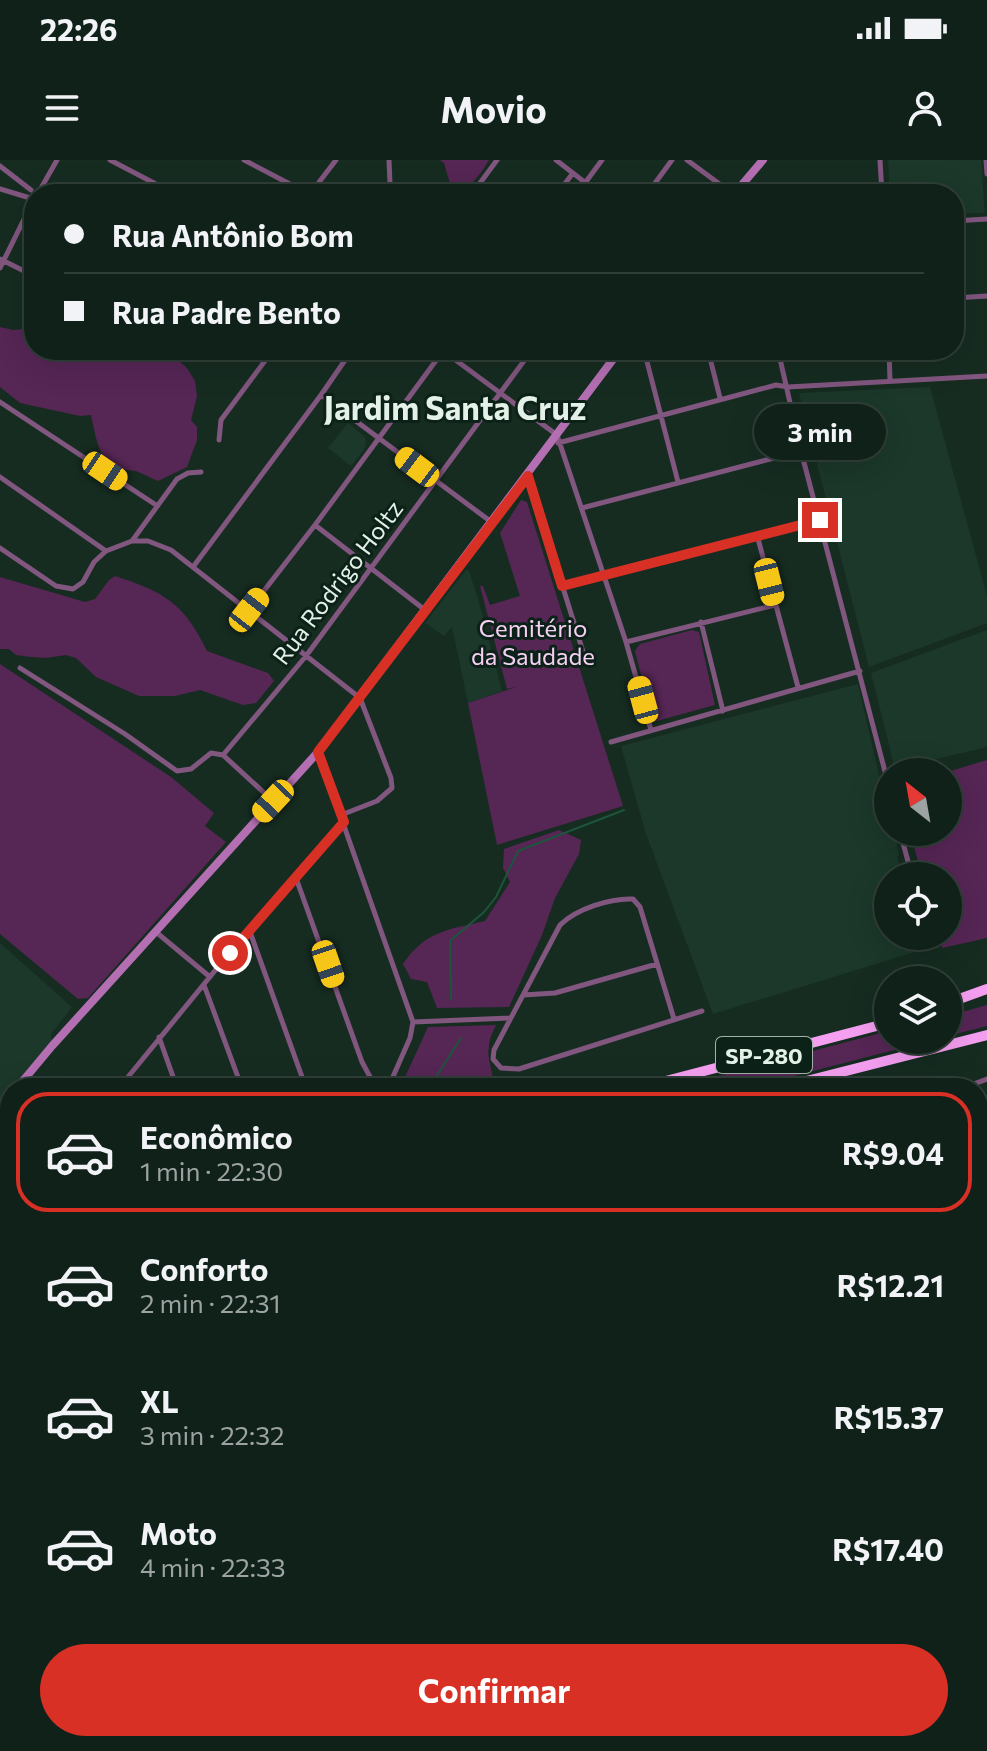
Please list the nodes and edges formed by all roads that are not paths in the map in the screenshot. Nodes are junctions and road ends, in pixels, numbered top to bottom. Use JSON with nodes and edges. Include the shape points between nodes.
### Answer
{"nodes":[{"id":1,"x":57,"y":160,"type":"edge"},
{"id":2,"x":110,"y":160,"type":"edge"},
{"id":3,"x":244,"y":160,"type":"edge"},
{"id":4,"x":336,"y":160,"type":"edge"},
{"id":5,"x":389,"y":160,"type":"edge"},
{"id":6,"x":497,"y":160,"type":"edge"},
{"id":7,"x":556,"y":160,"type":"edge"},
{"id":8,"x":602,"y":160,"type":"edge"},
{"id":9,"x":672,"y":160,"type":"edge"},
{"id":10,"x":687,"y":160,"type":"edge"},
{"id":11,"x":763,"y":160,"type":"edge"},
{"id":12,"x":880,"y":160,"type":"edge"},
{"id":13,"x":986,"y":160,"type":"edge"},
{"id":14,"x":0,"y":166,"type":"edge"},
{"id":15,"x":573,"y":173,"type":"junction"},
{"id":16,"x":987,"y":174,"type":"edge"},
{"id":17,"x":585,"y":183,"type":"joint"},
{"id":18,"x":45,"y":184,"type":"edge"},
{"id":19,"x":156,"y":184,"type":"edge"},
{"id":20,"x":291,"y":184,"type":"edge"},
{"id":21,"x":318,"y":184,"type":"edge"},
{"id":22,"x":390,"y":184,"type":"edge"},
{"id":23,"x":479,"y":184,"type":"edge"},
{"id":24,"x":565,"y":184,"type":"edge"},
{"id":25,"x":654,"y":184,"type":"edge"},
{"id":26,"x":720,"y":184,"type":"edge"},
{"id":27,"x":743,"y":184,"type":"edge"},
{"id":28,"x":881,"y":184,"type":"edge"},
{"id":29,"x":24,"y":185,"type":"edge"},
{"id":30,"x":0,"y":189,"type":"edge"},
{"id":31,"x":24,"y":197,"type":"edge"},
{"id":32,"x":24,"y":216,"type":"edge"},
{"id":33,"x":987,"y":219,"type":"edge"},
{"id":34,"x":964,"y":220,"type":"edge"},
{"id":35,"x":2,"y":260,"type":"edge"},
{"id":36,"x":0,"y":268,"type":"edge"},
{"id":37,"x":24,"y":271,"type":"edge"},
{"id":38,"x":987,"y":296,"type":"edge"},
{"id":39,"x":964,"y":297,"type":"edge"},
{"id":40,"x":266,"y":360,"type":"edge"},
{"id":41,"x":344,"y":360,"type":"edge"},
{"id":42,"x":436,"y":360,"type":"edge"},
{"id":43,"x":456,"y":360,"type":"edge"},
{"id":44,"x":525,"y":360,"type":"edge"},
{"id":45,"x":613,"y":360,"type":"edge"},
{"id":46,"x":646,"y":360,"type":"edge"},
{"id":47,"x":710,"y":360,"type":"edge"},
{"id":48,"x":781,"y":360,"type":"edge"},
{"id":49,"x":889,"y":360,"type":"edge"},
{"id":50,"x":987,"y":376,"type":"edge"},
{"id":51,"x":890,"y":381,"type":"junction"},
{"id":52,"x":788,"y":387,"type":"junction"},
{"id":53,"x":500,"y":394,"type":"junction"},
{"id":54,"x":321,"y":395,"type":"junction"},
{"id":55,"x":720,"y":398,"type":"junction"},
{"id":56,"x":0,"y":402,"type":"edge"},
{"id":57,"x":660,"y":415,"type":"junction"},
{"id":58,"x":379,"y":438,"type":"junction"},
{"id":59,"x":557,"y":439,"type":"junction"},
{"id":60,"x":219,"y":440,"type":"dead end"},
{"id":61,"x":801,"y":451,"type":"junction"},
{"id":62,"x":201,"y":472,"type":"dead end"},
{"id":63,"x":528,"y":476,"type":"junction"},
{"id":64,"x":0,"y":477,"type":"edge"},
{"id":65,"x":436,"y":481,"type":"junction"},
{"id":66,"x":678,"y":482,"type":"junction"},
{"id":67,"x":157,"y":505,"type":"junction"},
{"id":68,"x":582,"y":508,"type":"junction"},
{"id":69,"x":820,"y":520,"type":"junction"},
{"id":70,"x":491,"y":522,"type":"junction"},
{"id":71,"x":315,"y":525,"type":"junction"},
{"id":72,"x":757,"y":535,"type":"junction"},
{"id":73,"x":132,"y":541,"type":"junction"},
{"id":74,"x":0,"y":548,"type":"edge"},
{"id":75,"x":106,"y":551,"type":"junction"},
{"id":76,"x":193,"y":567,"type":"junction"},
{"id":77,"x":371,"y":569,"type":"junction"},
{"id":78,"x":603,"y":575,"type":"junction"},
{"id":79,"x":562,"y":586,"type":"junction"},
{"id":80,"x":775,"y":605,"type":"junction"},
{"id":81,"x":249,"y":610,"type":"junction"},
{"id":82,"x":425,"y":611,"type":"junction"},
{"id":83,"x":701,"y":622,"type":"junction"},
{"id":84,"x":626,"y":642,"type":"junction"},
{"id":85,"x":306,"y":656,"type":"junction"},
{"id":86,"x":585,"y":658,"type":"dead end"},
{"id":87,"x":20,"y":668,"type":"dead end"},
{"id":88,"x":860,"y":671,"type":"junction"},
{"id":89,"x":798,"y":687,"type":"junction"},
{"id":90,"x":360,"y":698,"type":"junction"},
{"id":91,"x":723,"y":711,"type":"junction"},
{"id":92,"x":651,"y":730,"type":"junction"},
{"id":93,"x":611,"y":742,"type":"dead end"},
{"id":94,"x":318,"y":752,"type":"junction"},
{"id":95,"x":223,"y":755,"type":"junction"},
{"id":96,"x":882,"y":758,"type":"edge"},
{"id":97,"x":273,"y":801,"type":"junction"},
{"id":98,"x":341,"y":815,"type":"junction"},
{"id":99,"x":344,"y":822,"type":"junction"},
{"id":100,"x":296,"y":877,"type":"junction"},
{"id":101,"x":249,"y":929,"type":"junction"},
{"id":102,"x":156,"y":932,"type":"junction"},
{"id":103,"x":657,"y":964,"type":"junction"},
{"id":104,"x":210,"y":977,"type":"junction"},
{"id":105,"x":204,"y":985,"type":"junction"},
{"id":106,"x":987,"y":989,"type":"edge"},
{"id":107,"x":523,"y":995,"type":"junction"},
{"id":108,"x":987,"y":997,"type":"edge"},
{"id":109,"x":962,"y":999,"type":"edge"},
{"id":110,"x":962,"y":1002,"type":"edge"},
{"id":111,"x":702,"y":1011,"type":"dead end"},
{"id":112,"x":510,"y":1018,"type":"junction"},
{"id":113,"x":674,"y":1019,"type":"junction"},
{"id":114,"x":413,"y":1022,"type":"junction"},
{"id":115,"x":874,"y":1027,"type":"edge"},
{"id":116,"x":987,"y":1035,"type":"edge"},
{"id":117,"x":159,"y":1037,"type":"junction"},
{"id":118,"x":26,"y":1078,"type":"edge"},
{"id":119,"x":127,"y":1078,"type":"edge"},
{"id":120,"x":173,"y":1078,"type":"edge"},
{"id":121,"x":238,"y":1078,"type":"edge"},
{"id":122,"x":302,"y":1078,"type":"edge"},
{"id":123,"x":371,"y":1078,"type":"edge"},
{"id":124,"x":392,"y":1078,"type":"edge"},
{"id":125,"x":677,"y":1078,"type":"edge"},
{"id":126,"x":818,"y":1078,"type":"edge"}],
"edges":[{"from":1,"to":18,"type":"street"},
{"from":2,"to":19,"type":"street"},
{"from":3,"to":20,"type":"street"},
{"from":4,"to":21,"type":"street"},
{"from":5,"to":22,"type":"street"},
{"from":6,"to":23,"type":"street"},
{"from":7,"to":15,"type":"street"},
{"from":8,"to":17,"type":"street"},
{"from":9,"to":25,"type":"street"},
{"from":10,"to":26,"type":"street"},
{"from":11,"to":27,"type":"main road"},
{"from":12,"to":28,"type":"street"},
{"from":13,"to":16,"type":"street"},
{"from":14,"to":29,"type":"street"},
{"from":15,"to":17,"type":"street"},
{"from":15,"to":24,"type":"street"},
{"from":30,"to":31,"type":"street"},
{"from":32,"to":35,"type":"street"},
{"from":33,"to":34,"type":"street"},
{"from":35,"to":36,"type":"street"},
{"from":35,"to":37,"type":"street"},
{"from":38,"to":39,"type":"street"},
{"from":40,"to":60,"type":"street","via":[[221,420]]},
{"from":41,"to":54,"type":"street"},
{"from":42,"to":58,"type":"street"},
{"from":43,"to":53,"type":"street"},
{"from":44,"to":53,"type":"street","name":"Rua Rodrigo Holtz"},
{"from":45,"to":59,"type":"main road"},
{"from":46,"to":57,"type":"street"},
{"from":47,"to":55,"type":"street"},
{"from":48,"to":52,"type":"street"},
{"from":49,"to":51,"type":"street"},
{"from":50,"to":51,"type":"street"},
{"from":51,"to":52,"type":"street"},
{"from":52,"to":55,"type":"street"},
{"from":52,"to":61,"type":"street"},
{"from":53,"to":59,"type":"street"},
{"from":53,"to":65,"type":"street","name":"Rua Rodrigo Holtz"},
{"from":54,"to":58,"type":"street"},
{"from":54,"to":76,"type":"street"},
{"from":55,"to":57,"type":"street"},
{"from":56,"to":67,"type":"street"},
{"from":57,"to":59,"type":"street"},
{"from":57,"to":66,"type":"street"},
{"from":58,"to":65,"type":"street"},
{"from":58,"to":71,"type":"street"},
{"from":59,"to":63,"type":"main road"},
{"from":59,"to":68,"type":"street"},
{"from":61,"to":66,"type":"street"},
{"from":61,"to":69,"type":"street"},
{"from":62,"to":67,"type":"street","via":[[177,479]]},
{"from":63,"to":70,"type":"main road"},
{"from":63,"to":79,"type":"street"},
{"from":64,"to":75,"type":"street"},
{"from":65,"to":70,"type":"street"},
{"from":65,"to":77,"type":"street","name":"Rua Rodrigo Holtz"},
{"from":66,"to":68,"type":"street"},
{"from":67,"to":73,"type":"street"},
{"from":68,"to":78,"type":"street"},
{"from":69,"to":72,"type":"street"},
{"from":69,"to":88,"type":"street"},
{"from":70,"to":82,"type":"main road"},
{"from":71,"to":77,"type":"street"},
{"from":71,"to":81,"type":"street"},
{"from":72,"to":78,"type":"street"},
{"from":72,"to":80,"type":"street"},
{"from":73,"to":75,"type":"street"},
{"from":73,"to":76,"type":"street","via":[[160,544]]},
{"from":74,"to":75,"type":"street","via":[[67,590],[83,582]]},
{"from":76,"to":81,"type":"street"},
{"from":77,"to":82,"type":"street"},
{"from":77,"to":85,"type":"street","name":"Rua Rodrigo Holtz"},
{"from":78,"to":79,"type":"street"},
{"from":78,"to":84,"type":"street"},
{"from":79,"to":86,"type":"street"},
{"from":80,"to":83,"type":"street"},
{"from":80,"to":89,"type":"street"},
{"from":81,"to":85,"type":"street"},
{"from":82,"to":90,"type":"main road"},
{"from":83,"to":84,"type":"street"},
{"from":83,"to":91,"type":"street"},
{"from":84,"to":92,"type":"street"},
{"from":85,"to":90,"type":"street"},
{"from":85,"to":95,"type":"street","name":"Rua Rodrigo Holtz"},
{"from":87,"to":95,"type":"street","via":[[177,771],[191,769],[211,753]]},
{"from":88,"to":89,"type":"street"},
{"from":88,"to":96,"type":"street"},
{"from":89,"to":91,"type":"street"},
{"from":90,"to":94,"type":"main road"},
{"from":90,"to":98,"type":"street","via":[[392,788],[377,801]]},
{"from":91,"to":92,"type":"street"},
{"from":92,"to":93,"type":"street"},
{"from":94,"to":97,"type":"main road"},
{"from":94,"to":98,"type":"street"},
{"from":95,"to":97,"type":"street"},
{"from":97,"to":102,"type":"main road"},
{"from":98,"to":99,"type":"street"},
{"from":99,"to":100,"type":"street"},
{"from":99,"to":114,"type":"street"},
{"from":100,"to":101,"type":"street"},
{"from":100,"to":123,"type":"street"},
{"from":101,"to":104,"type":"street"},
{"from":101,"to":122,"type":"street"},
{"from":102,"to":104,"type":"street"},
{"from":102,"to":118,"type":"main road"},
{"from":103,"to":107,"type":"street","via":[[555,993]]},
{"from":103,"to":107,"type":"street","via":[[633,899],[601,905],[565,920]]},
{"from":103,"to":113,"type":"street"},
{"from":104,"to":105,"type":"street"},
{"from":105,"to":117,"type":"street"},
{"from":105,"to":121,"type":"street"},
{"from":106,"to":109,"type":"highway"},
{"from":107,"to":112,"type":"street"},
{"from":108,"to":110,"type":"highway"},
{"from":111,"to":113,"type":"street"},
{"from":112,"to":113,"type":"street","via":[[494,1050],[495,1062],[501,1068],[519,1069]]},
{"from":112,"to":114,"type":"street"},
{"from":114,"to":124,"type":"street"},
{"from":115,"to":125,"type":"highway","number":"SP-280"},
{"from":116,"to":126,"type":"highway","number":"SP-280"},
{"from":117,"to":119,"type":"street"},
{"from":117,"to":120,"type":"street"}]}
